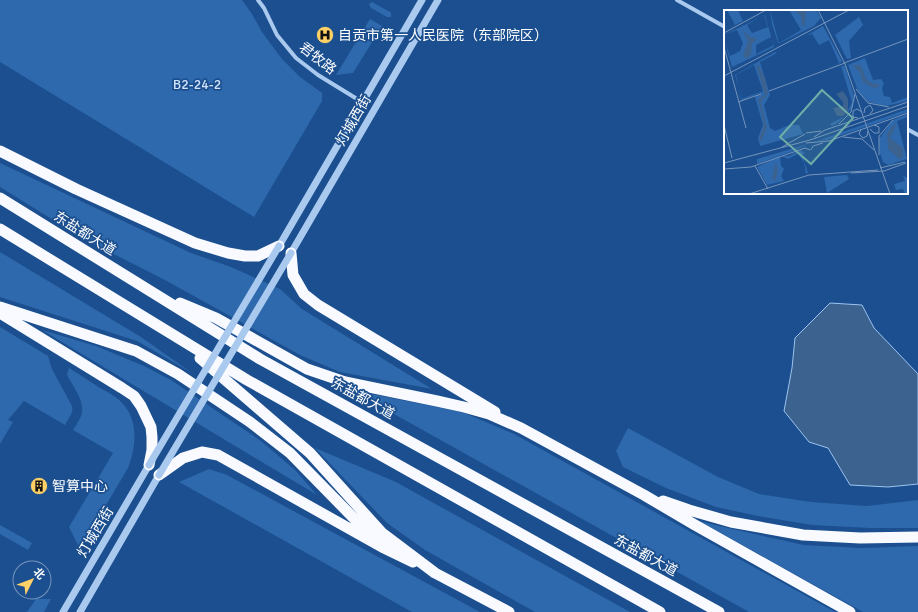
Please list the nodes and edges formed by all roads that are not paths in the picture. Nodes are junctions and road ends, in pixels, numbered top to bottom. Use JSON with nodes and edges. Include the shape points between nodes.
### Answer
{"nodes":[{"id":1,"x":258,"y":0,"type":"edge"},
{"id":2,"x":422,"y":0,"type":"edge"},
{"id":3,"x":438,"y":0,"type":"edge"},
{"id":4,"x":677,"y":0,"type":"edge"},
{"id":5,"x":724,"y":26,"type":"edge"},
{"id":6,"x":362,"y":102,"type":"junction"},
{"id":7,"x":908,"y":130,"type":"edge"},
{"id":8,"x":918,"y":135,"type":"edge"},
{"id":9,"x":0,"y":151,"type":"edge"},
{"id":10,"x":0,"y":198,"type":"edge"},
{"id":11,"x":0,"y":229,"type":"edge"},
{"id":12,"x":279,"y":246,"type":"junction"},
{"id":13,"x":291,"y":253,"type":"junction"},
{"id":14,"x":150,"y":291,"type":"junction"},
{"id":15,"x":0,"y":307,"type":"edge"},
{"id":16,"x":0,"y":313,"type":"edge"},
{"id":17,"x":172,"y":334,"type":"junction"},
{"id":18,"x":521,"y":428,"type":"junction"},
{"id":19,"x":149,"y":465,"type":"junction"},
{"id":20,"x":159,"y":475,"type":"junction"},
{"id":21,"x":644,"y":495,"type":"junction"},
{"id":22,"x":918,"y":537,"type":"edge"},
{"id":23,"x":382,"y":547,"type":"junction"},
{"id":24,"x":435,"y":572,"type":"junction"},
{"id":25,"x":63,"y":612,"type":"edge"},
{"id":26,"x":80,"y":612,"type":"edge"},
{"id":27,"x":509,"y":612,"type":"edge"},
{"id":28,"x":660,"y":612,"type":"edge"},
{"id":29,"x":719,"y":612,"type":"edge"},
{"id":30,"x":850,"y":612,"type":"edge"}],
"edges":[{"from":1,"to":6,"type":"street","name":"君牧路","via":[[277,35],[296,58]]},
{"from":2,"to":6,"type":"street","name":"灯城西街"},
{"from":3,"to":13,"type":"street","name":"灯城西街"},
{"from":4,"to":5,"type":"street"},
{"from":6,"to":12,"type":"street","name":"灯城西街"},
{"from":7,"to":8,"type":"street"},
{"from":9,"to":12,"type":"highway","via":[[195,243],[245,256],[258,256]]},
{"from":10,"to":14,"type":"highway","name":"东盐都大道"},
{"from":11,"to":17,"type":"highway"},
{"from":12,"to":19,"type":"street","name":"灯城西街","bridge":true},
{"from":13,"to":18,"type":"highway","via":[[293,275],[304,294],[318,305]]},
{"from":13,"to":20,"type":"street","name":"灯城西街","bridge":true},
{"from":14,"to":18,"type":"highway","via":[[216,318],[307,369],[345,382],[464,407],[489,414]]},
{"from":14,"to":29,"type":"highway","name":"东盐都大道","via":[[260,359]]},
{"from":15,"to":23,"type":"highway","via":[[136,351],[178,374],[250,422],[290,453]]},
{"from":16,"to":19,"type":"highway","via":[[134,396],[151,427],[152,450]]},
{"from":17,"to":24,"type":"highway","via":[[310,454],[382,532]]},
{"from":17,"to":28,"type":"highway","via":[[247,380]]},
{"from":18,"to":21,"type":"highway"},
{"from":19,"to":25,"type":"street","name":"灯城西街"},
{"from":20,"to":23,"type":"highway","via":[[183,458],[202,452],[218,455]]},
{"from":20,"to":26,"type":"street","name":"灯城西街"},
{"from":21,"to":22,"type":"highway","via":[[731,522],[803,535],[860,538]]},
{"from":21,"to":30,"type":"highway"},
{"from":23,"to":24,"type":"highway"},
{"from":24,"to":27,"type":"highway"}]}
